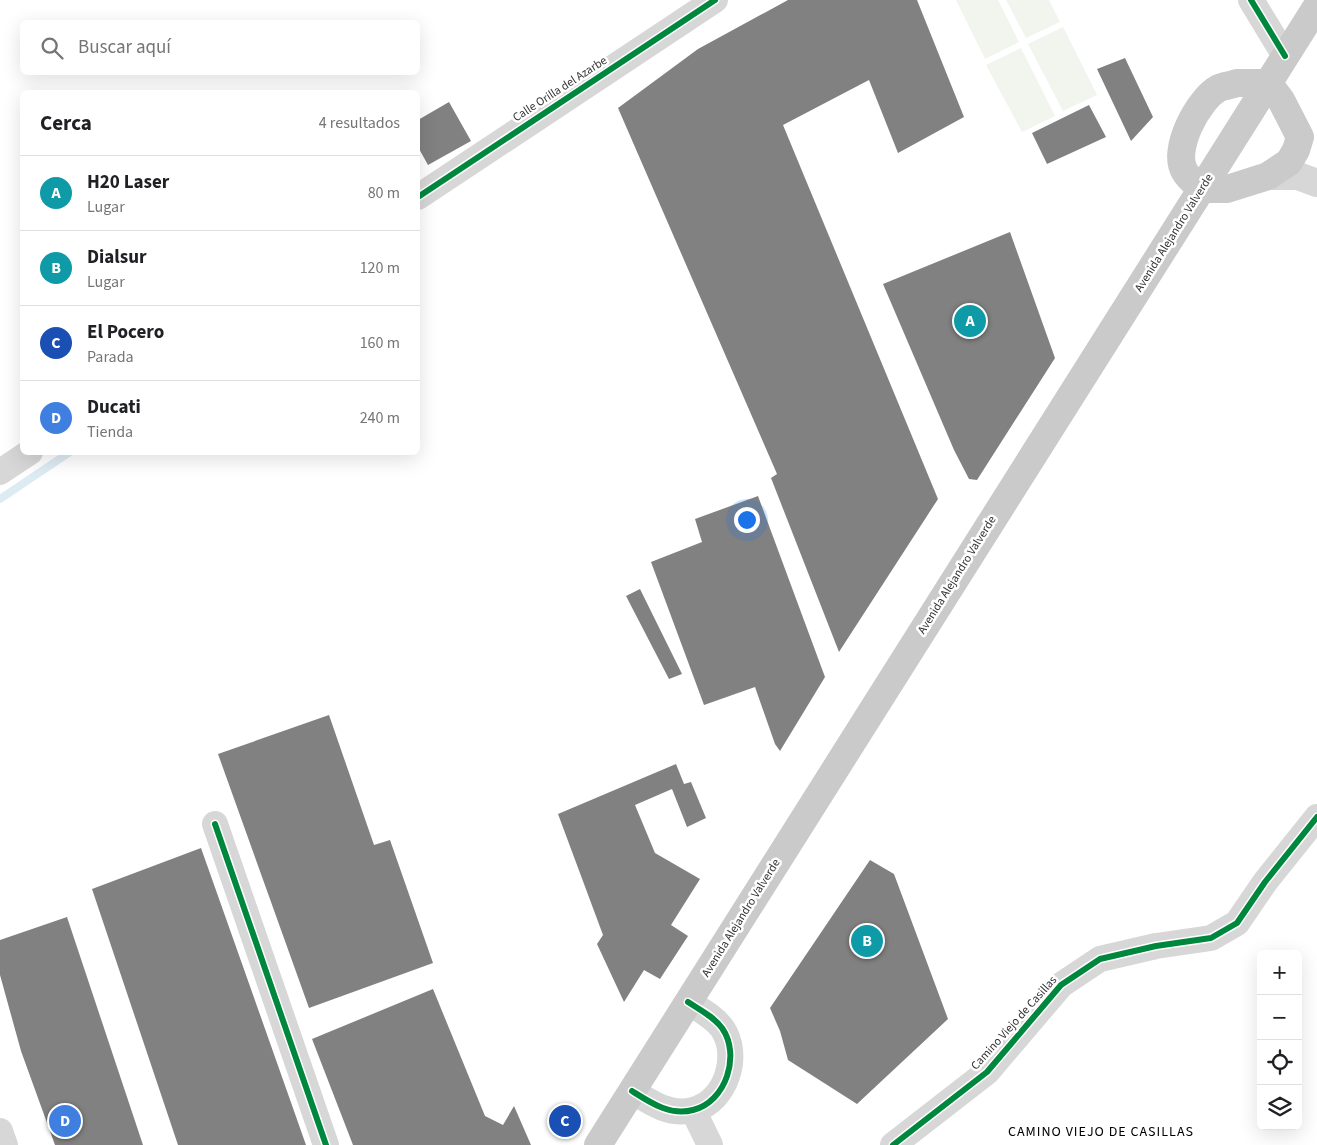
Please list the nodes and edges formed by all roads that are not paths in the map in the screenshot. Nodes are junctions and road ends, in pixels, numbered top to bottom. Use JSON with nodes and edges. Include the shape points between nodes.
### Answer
{"nodes":[{"id":1,"x":715,"y":0,"type":"edge"},
{"id":2,"x":1251,"y":0,"type":"edge"},
{"id":3,"x":1317,"y":6,"type":"edge"},
{"id":4,"x":1285,"y":56,"type":"junction"},
{"id":5,"x":1268,"y":83,"type":"junction"},
{"id":6,"x":1300,"y":137,"type":"junction"},
{"id":7,"x":1317,"y":172,"type":"edge"},
{"id":8,"x":1268,"y":176,"type":"junction"},
{"id":9,"x":1317,"y":183,"type":"edge"},
{"id":10,"x":1202,"y":188,"type":"junction"},
{"id":11,"x":420,"y":196,"type":"edge"},
{"id":12,"x":26,"y":455,"type":"edge"},
{"id":13,"x":0,"y":472,"type":"edge"},
{"id":14,"x":1317,"y":816,"type":"edge"},
{"id":15,"x":216,"y":824,"type":"dead end"},
{"id":16,"x":688,"y":1002,"type":"junction"},
{"id":17,"x":632,"y":1091,"type":"junction"},
{"id":18,"x":693,"y":1110,"type":"junction"},
{"id":19,"x":0,"y":1131,"type":"edge"},
{"id":20,"x":5,"y":1145,"type":"edge"},
{"id":21,"x":326,"y":1145,"type":"edge"},
{"id":22,"x":598,"y":1145,"type":"edge"},
{"id":23,"x":710,"y":1145,"type":"edge"},
{"id":24,"x":893,"y":1145,"type":"edge"}],
"edges":[{"from":1,"to":11,"type":"street","name":"Calle Orilla del Azarbe"},
{"from":2,"to":4,"type":"street"},
{"from":3,"to":4,"type":"main road","name":"Avenida Alejandro Valverde"},
{"from":4,"to":5,"type":"main road","name":"Avenida Alejandro Valverde"},
{"from":5,"to":6,"type":"main road","via":[[1281,100]]},
{"from":5,"to":10,"type":"main road","name":"Avenida Alejandro Valverde"},
{"from":5,"to":10,"type":"main road","via":[[1237,83],[1218,89],[1198,106],[1180,157],[1184,172]]},
{"from":6,"to":7,"type":"street"},
{"from":6,"to":8,"type":"main road","via":[[1289,162]]},
{"from":8,"to":9,"type":"street","via":[[1298,176]]},
{"from":8,"to":10,"type":"main road","via":[[1227,189]]},
{"from":10,"to":16,"type":"main road","name":"Avenida Alejandro Valverde"},
{"from":12,"to":13,"type":"street"},
{"from":14,"to":24,"type":"street","name":"Camino Viejo de Casillas","via":[[1264,882],[1237,923],[1211,938],[1100,959],[1061,986],[988,1072]]},
{"from":15,"to":21,"type":"street"},
{"from":16,"to":17,"type":"main road","name":"Avenida Alejandro Valverde"},
{"from":16,"to":18,"type":"street","via":[[721,1027],[730,1050],[728,1074],[722,1087],[715,1098]]},
{"from":17,"to":18,"type":"street","via":[[658,1108]]},
{"from":17,"to":22,"type":"main road","name":"Avenida Alejandro Valverde"},
{"from":18,"to":23,"type":"street"},
{"from":19,"to":20,"type":"street"}]}
